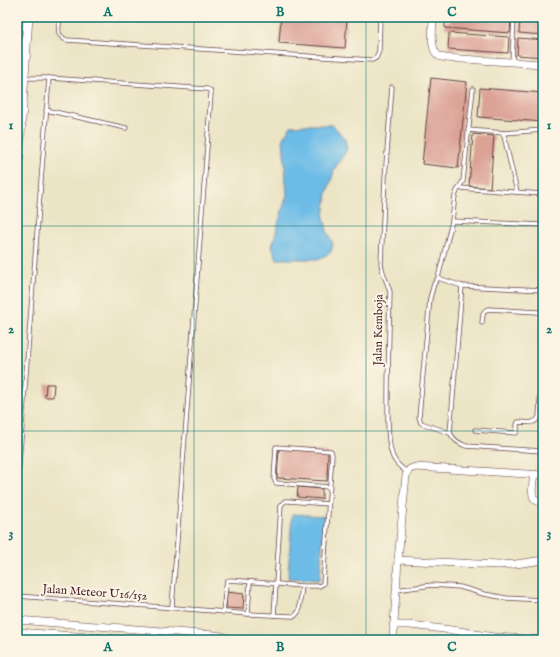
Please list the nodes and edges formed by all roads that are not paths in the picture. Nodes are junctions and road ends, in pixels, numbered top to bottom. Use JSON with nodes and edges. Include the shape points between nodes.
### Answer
{"nodes":[{"id":1,"x":18,"y":17,"type":"edge"},
{"id":2,"x":28,"y":17,"type":"edge"},
{"id":3,"x":60,"y":17,"type":"edge"},
{"id":4,"x":380,"y":17,"type":"edge"},
{"id":5,"x":433,"y":17,"type":"edge"},
{"id":6,"x":514,"y":17,"type":"edge"},
{"id":7,"x":17,"y":32,"type":"edge"},
{"id":8,"x":512,"y":62,"type":"junction"},
{"id":9,"x":543,"y":64,"type":"edge"},
{"id":10,"x":24,"y":78,"type":"junction"},
{"id":11,"x":49,"y":78,"type":"junction"},
{"id":12,"x":392,"y":87,"type":"dead end"},
{"id":13,"x":473,"y":89,"type":"dead end"},
{"id":14,"x":46,"y":110,"type":"junction"},
{"id":15,"x":126,"y":128,"type":"dead end"},
{"id":16,"x":468,"y":130,"type":"junction"},
{"id":17,"x":543,"y":130,"type":"edge"},
{"id":18,"x":504,"y":133,"type":"junction"},
{"id":19,"x":17,"y":178,"type":"edge"},
{"id":20,"x":459,"y":188,"type":"junction"},
{"id":21,"x":517,"y":192,"type":"junction"},
{"id":22,"x":543,"y":194,"type":"edge"},
{"id":23,"x":452,"y":221,"type":"junction"},
{"id":24,"x":543,"y":225,"type":"edge"},
{"id":25,"x":438,"y":278,"type":"junction"},
{"id":26,"x":462,"y":286,"type":"junction"},
{"id":27,"x":543,"y":290,"type":"edge"},
{"id":28,"x":543,"y":316,"type":"edge"},
{"id":29,"x":482,"y":323,"type":"dead end"},
{"id":30,"x":543,"y":350,"type":"edge"},
{"id":31,"x":476,"y":430,"type":"dead end"},
{"id":32,"x":450,"y":433,"type":"junction"},
{"id":33,"x":543,"y":451,"type":"edge"},
{"id":34,"x":407,"y":472,"type":"junction"},
{"id":35,"x":534,"y":474,"type":"junction"},
{"id":36,"x":543,"y":475,"type":"edge"},
{"id":37,"x":330,"y":487,"type":"junction"},
{"id":38,"x":17,"y":490,"type":"edge"},
{"id":39,"x":543,"y":502,"type":"edge"},
{"id":40,"x":328,"y":504,"type":"junction"},
{"id":41,"x":398,"y":560,"type":"junction"},
{"id":42,"x":543,"y":560,"type":"edge"},
{"id":43,"x":250,"y":582,"type":"junction"},
{"id":44,"x":276,"y":584,"type":"junction"},
{"id":45,"x":302,"y":586,"type":"junction"},
{"id":46,"x":396,"y":590,"type":"junction"},
{"id":47,"x":17,"y":596,"type":"edge"},
{"id":48,"x":543,"y":600,"type":"edge"},
{"id":49,"x":172,"y":607,"type":"junction"},
{"id":50,"x":223,"y":612,"type":"junction"},
{"id":51,"x":248,"y":614,"type":"junction"},
{"id":52,"x":274,"y":616,"type":"junction"},
{"id":53,"x":17,"y":620,"type":"edge"},
{"id":54,"x":60,"y":623,"type":"junction"},
{"id":55,"x":393,"y":625,"type":"junction"},
{"id":56,"x":154,"y":630,"type":"junction"},
{"id":57,"x":17,"y":632,"type":"edge"},
{"id":58,"x":64,"y":637,"type":"edge"},
{"id":59,"x":135,"y":640,"type":"edge"},
{"id":60,"x":157,"y":640,"type":"edge"},
{"id":61,"x":228,"y":640,"type":"edge"},
{"id":62,"x":393,"y":640,"type":"edge"},
{"id":63,"x":543,"y":640,"type":"edge"}],
"edges":[{"from":1,"to":7,"type":"street"},
{"from":2,"to":10,"type":"street"},
{"from":3,"to":4,"type":"lane","via":[[60,36],[67,40],[372,60],[379,51]]},
{"from":5,"to":8,"type":"street","via":[[432,44],[438,56]]},
{"from":6,"to":8,"type":"lane"},
{"from":8,"to":9,"type":"street"},
{"from":10,"to":11,"type":"lane"},
{"from":10,"to":19,"type":"street"},
{"from":11,"to":14,"type":"lane"},
{"from":11,"to":49,"type":"lane","via":[[207,89],[211,94]]},
{"from":12,"to":34,"type":"lane","name":"Jalan Kemboja","via":[[381,263],[390,292],[390,450],[399,466]]},
{"from":13,"to":16,"type":"lane"},
{"from":14,"to":15,"type":"lane"},
{"from":14,"to":38,"type":"lane"},
{"from":16,"to":18,"type":"lane"},
{"from":16,"to":20,"type":"lane","via":[[463,180]]},
{"from":17,"to":18,"type":"lane"},
{"from":18,"to":21,"type":"lane"},
{"from":20,"to":21,"type":"lane"},
{"from":20,"to":23,"type":"lane","via":[[455,196]]},
{"from":21,"to":22,"type":"lane"},
{"from":23,"to":24,"type":"lane"},
{"from":23,"to":25,"type":"lane"},
{"from":25,"to":26,"type":"lane"},
{"from":25,"to":32,"type":"lane","via":[[430,298],[419,417],[421,423]]},
{"from":26,"to":27,"type":"lane"},
{"from":26,"to":32,"type":"lane"},
{"from":28,"to":29,"type":"lane","via":[[538,312],[488,309],[483,313]]},
{"from":30,"to":31,"type":"lane","via":[[538,420],[518,422],[516,433]]},
{"from":32,"to":33,"type":"lane","via":[[459,444],[466,446]]},
{"from":34,"to":35,"type":"street","via":[[416,467]]},
{"from":34,"to":41,"type":"street"},
{"from":35,"to":36,"type":"street"},
{"from":35,"to":39,"type":"street","via":[[533,498]]},
{"from":37,"to":37,"type":"lane","via":[[276,483],[276,446],[331,451]]},
{"from":37,"to":40,"type":"lane"},
{"from":40,"to":44,"type":"lane","via":[[288,501],[282,503]]},
{"from":40,"to":45,"type":"lane","via":[[323,584]]},
{"from":41,"to":42,"type":"street","via":[[498,565]]},
{"from":41,"to":46,"type":"street"},
{"from":43,"to":44,"type":"lane"},
{"from":43,"to":50,"type":"lane","via":[[227,581]]},
{"from":43,"to":51,"type":"lane"},
{"from":44,"to":45,"type":"lane"},
{"from":44,"to":52,"type":"lane"},
{"from":45,"to":52,"type":"lane","name":"Jalan Meteor U16/152","via":[[298,614]]},
{"from":46,"to":48,"type":"lane","via":[[432,585],[460,587],[506,598]]},
{"from":46,"to":55,"type":"street"},
{"from":47,"to":49,"type":"lane","name":"Jalan Meteor U16/152"},
{"from":49,"to":50,"type":"lane","name":"Jalan Meteor U16/152"},
{"from":50,"to":51,"type":"lane","name":"Jalan Meteor U16/152"},
{"from":51,"to":52,"type":"lane","name":"Jalan Meteor U16/152"},
{"from":53,"to":54,"type":"street"},
{"from":54,"to":56,"type":"street"},
{"from":54,"to":58,"type":"street"},
{"from":55,"to":62,"type":"street"},
{"from":55,"to":63,"type":"street"},
{"from":56,"to":60,"type":"street"},
{"from":56,"to":61,"type":"street","via":[[215,635]]},
{"from":57,"to":58,"type":"street"},
{"from":58,"to":59,"type":"street"}]}
